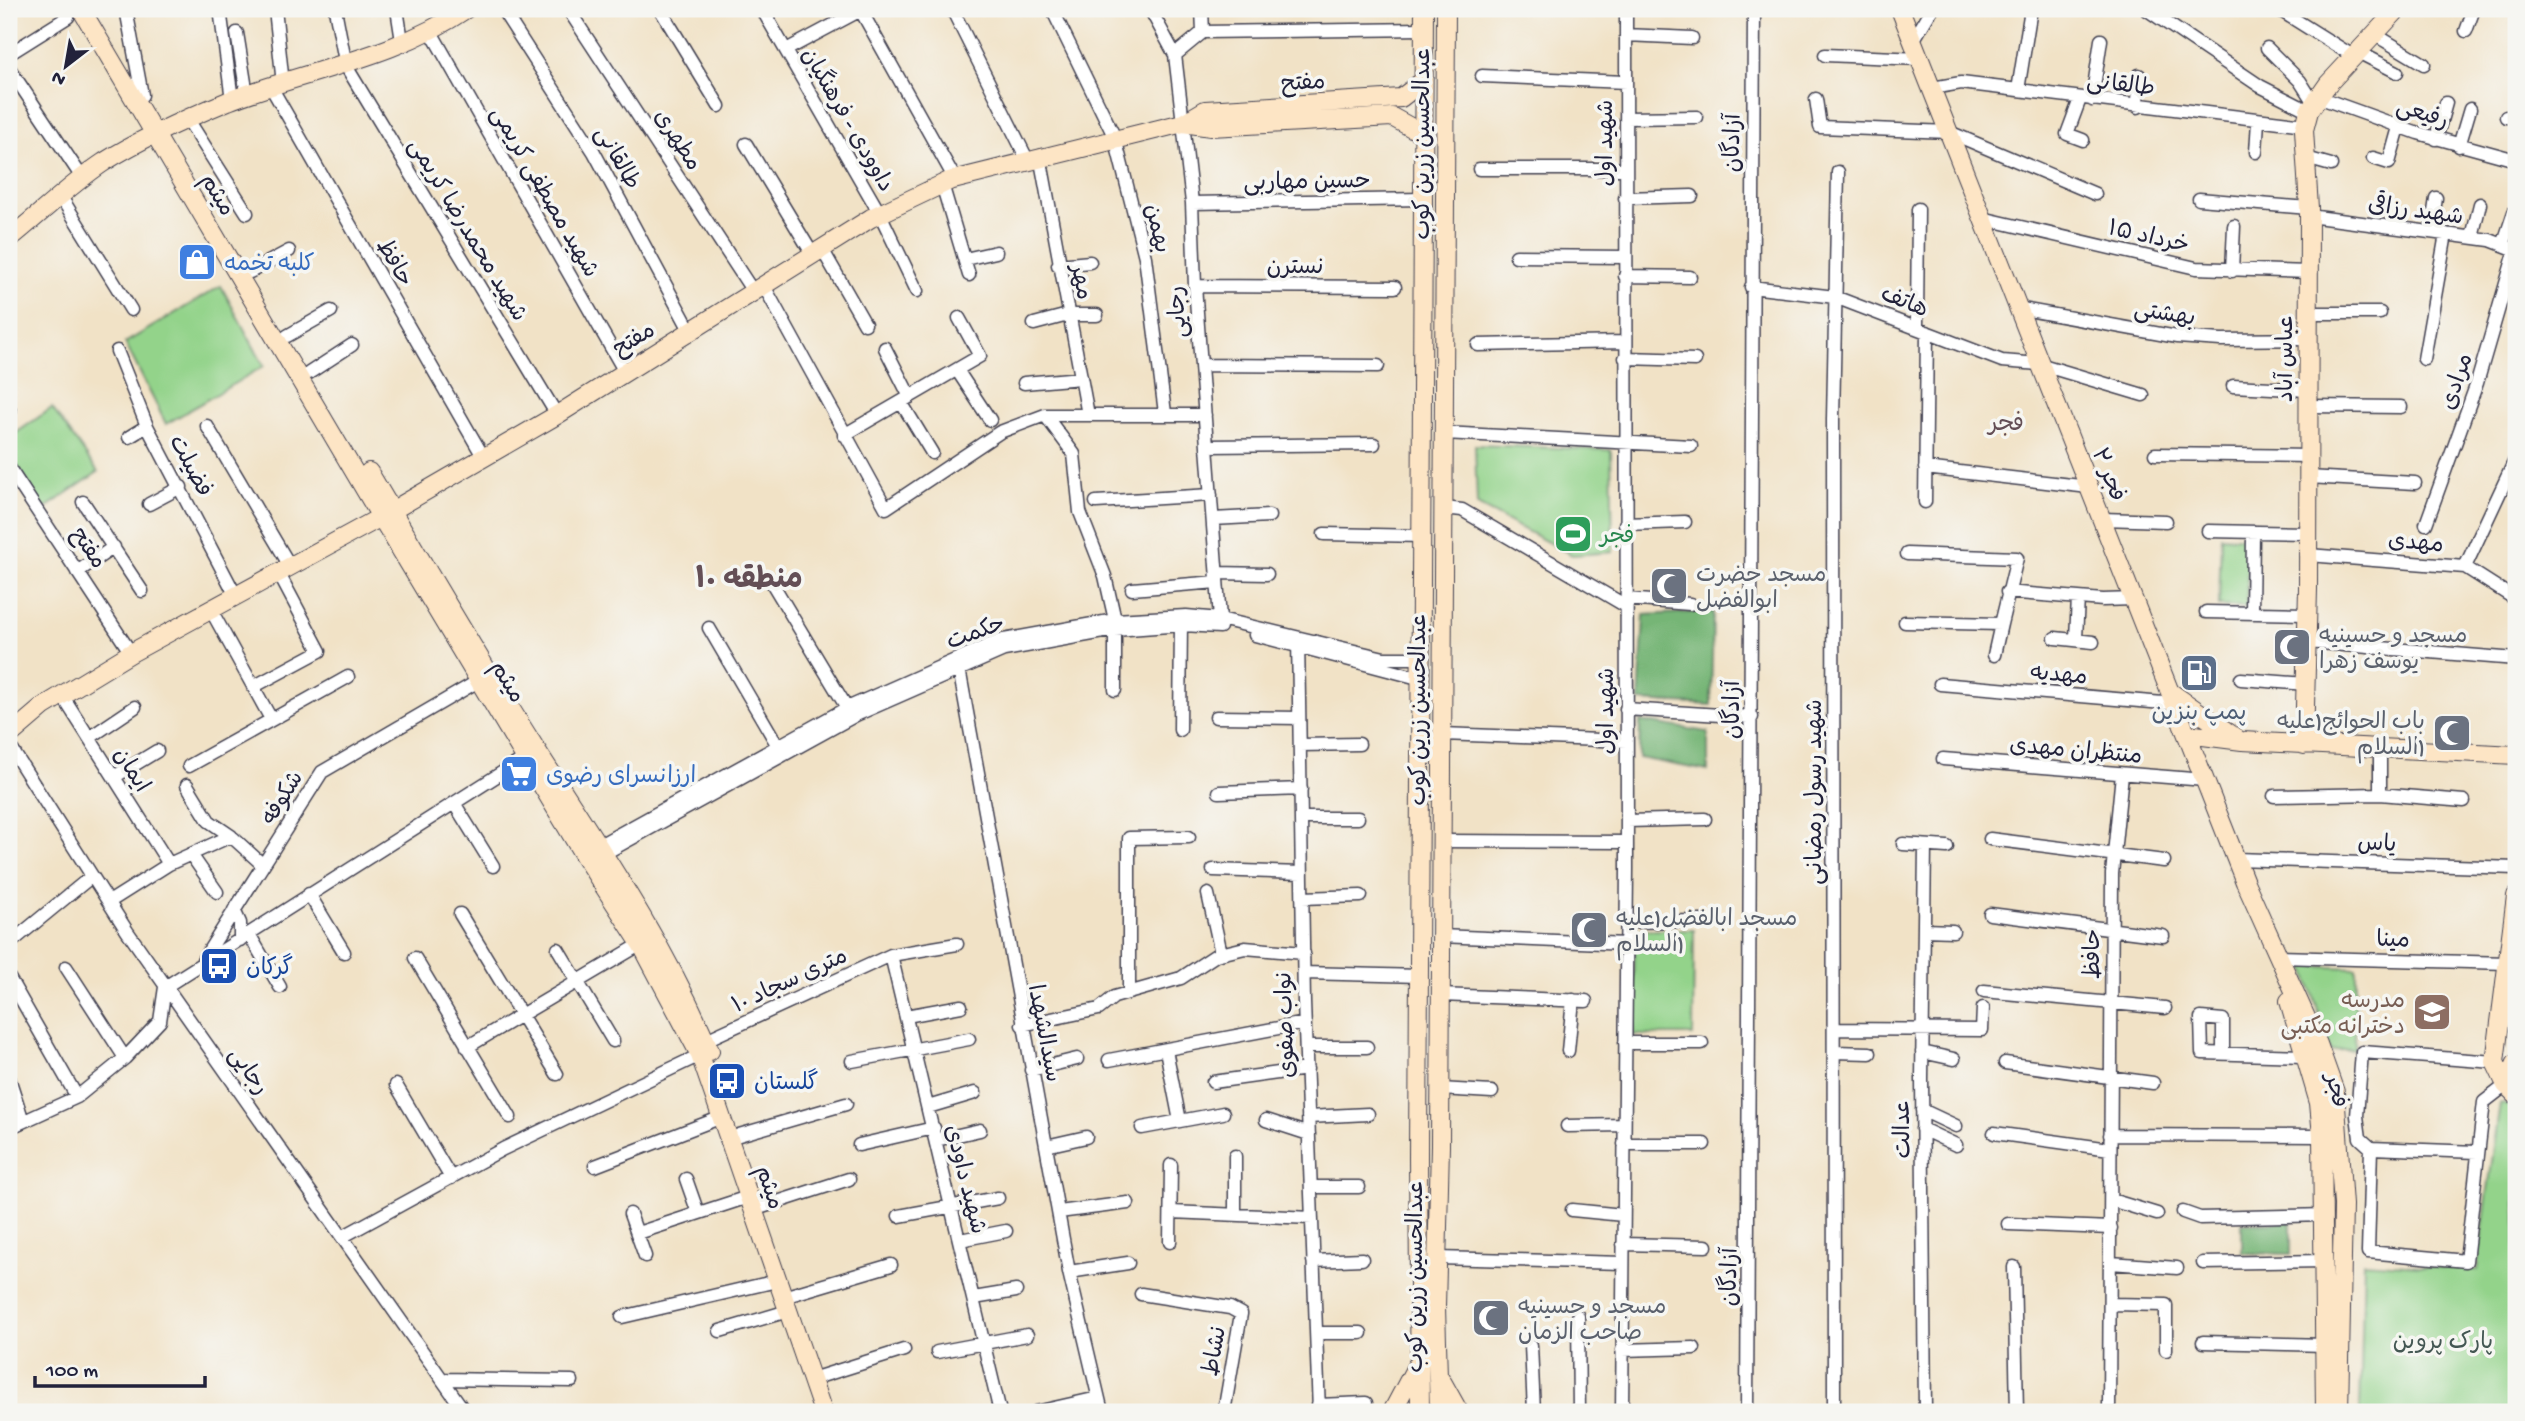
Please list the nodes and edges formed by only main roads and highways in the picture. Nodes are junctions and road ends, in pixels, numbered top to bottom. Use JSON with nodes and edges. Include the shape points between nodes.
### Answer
{"nodes":[{"id":1,"x":93,"y":9,"type":"edge"},
{"id":2,"x":464,"y":9,"type":"edge"},
{"id":3,"x":1424,"y":9,"type":"edge"},
{"id":4,"x":1446,"y":9,"type":"edge"},
{"id":5,"x":1900,"y":9,"type":"edge"},
{"id":6,"x":2398,"y":9,"type":"edge"},
{"id":7,"x":75,"y":13,"type":"edge"},
{"id":8,"x":1423,"y":81,"type":"junction"},
{"id":9,"x":1183,"y":123,"type":"junction"},
{"id":10,"x":161,"y":133,"type":"junction"},
{"id":11,"x":1423,"y":134,"type":"junction"},
{"id":12,"x":9,"y":239,"type":"edge"},
{"id":13,"x":386,"y":514,"type":"junction"},
{"id":14,"x":1422,"y":599,"type":"junction"},
{"id":15,"x":1443,"y":603,"type":"junction"},
{"id":16,"x":1422,"y":630,"type":"junction"},
{"id":17,"x":1442,"y":636,"type":"junction"},
{"id":18,"x":2173,"y":698,"type":"junction"},
{"id":19,"x":2187,"y":734,"type":"junction"},
{"id":20,"x":9,"y":736,"type":"edge"},
{"id":21,"x":2242,"y":741,"type":"junction"},
{"id":22,"x":2304,"y":745,"type":"junction"},
{"id":23,"x":2516,"y":755,"type":"edge"},
{"id":24,"x":2205,"y":780,"type":"junction"},
{"id":25,"x":594,"y":854,"type":"junction"},
{"id":26,"x":2516,"y":896,"type":"edge"},
{"id":27,"x":2277,"y":957,"type":"junction"},
{"id":28,"x":703,"y":1047,"type":"junction"},
{"id":29,"x":2516,"y":1063,"type":"edge"},
{"id":30,"x":2513,"y":1087,"type":"edge"},
{"id":31,"x":755,"y":1202,"type":"junction"},
{"id":32,"x":789,"y":1303,"type":"junction"},
{"id":33,"x":1437,"y":1351,"type":"junction"},
{"id":34,"x":1418,"y":1355,"type":"junction"},
{"id":35,"x":1437,"y":1372,"type":"junction"},
{"id":36,"x":815,"y":1379,"type":"junction"},
{"id":37,"x":2332,"y":1408,"type":"edge"},
{"id":38,"x":823,"y":1412,"type":"edge"},
{"id":39,"x":831,"y":1412,"type":"edge"},
{"id":40,"x":1392,"y":1412,"type":"edge"},
{"id":41,"x":1420,"y":1412,"type":"edge"},
{"id":42,"x":1439,"y":1412,"type":"edge"},
{"id":43,"x":1458,"y":1412,"type":"edge"}],
"edges":[{"from":1,"to":10,"type":"main road","name":"میثم"},
{"from":2,"to":10,"type":"main road","via":[[430,30],[346,66],[239,98]]},
{"from":3,"to":8,"type":"main road","name":"عبدالحسین زرین کوب"},
{"from":4,"to":15,"type":"main road","name":"عبدالحسین زرین کوب"},
{"from":5,"to":18,"type":"main road","name":"فجر ۲"},
{"from":6,"to":22,"type":"main road","name":"عباس آباد","via":[[2312,109],[2306,158],[2308,614]]},
{"from":7,"to":10,"type":"main road","name":"میثم"},
{"from":8,"to":9,"type":"main road","name":"مفتح","via":[[1401,98],[1205,110]]},
{"from":8,"to":11,"type":"main road","name":"عبدالحسین زرین کوب"},
{"from":9,"to":11,"type":"main road","name":"مفتح","via":[[1211,127],[1392,117]]},
{"from":9,"to":13,"type":"main road","name":"مفتح","via":[[949,181],[880,214],[557,415]]},
{"from":10,"to":12,"type":"main road","via":[[104,162]]},
{"from":10,"to":13,"type":"main road","name":"میثم"},
{"from":10,"to":13,"type":"main road","name":"میثم","via":[[250,272]]},
{"from":11,"to":14,"type":"main road","name":"عبدالحسین زرین کوب"},
{"from":13,"to":20,"type":"main road","name":"مفتح","via":[[131,653],[62,695]]},
{"from":13,"to":25,"type":"main road","name":"میثم","via":[[535,747]]},
{"from":13,"to":25,"type":"main road","name":"میثم","via":[[525,758]]},
{"from":14,"to":15,"type":"main road","via":[[1434,608]]},
{"from":14,"to":16,"type":"main road","name":"عبدالحسین زرین کوب"},
{"from":15,"to":17,"type":"main road","name":"عبدالحسین زرین کوب"},
{"from":16,"to":17,"type":"main road","via":[[1430,624]]},
{"from":16,"to":34,"type":"main road","name":"عبدالحسین زرین کوب"},
{"from":17,"to":33,"type":"main road","name":"عبدالحسین زرین کوب"},
{"from":18,"to":19,"type":"main road","name":"فجر ۲"},
{"from":18,"to":21,"type":"main road"},
{"from":19,"to":21,"type":"main road"},
{"from":19,"to":24,"type":"main road","name":"فجر ۲"},
{"from":21,"to":22,"type":"main road"},
{"from":21,"to":24,"type":"main road","via":[[2210,750]]},
{"from":22,"to":23,"type":"main road"},
{"from":24,"to":27,"type":"main road","name":"فجر ۲"},
{"from":25,"to":28,"type":"main road","name":"میثم"},
{"from":25,"to":28,"type":"main road","name":"میثم","via":[[662,954]]},
{"from":26,"to":30,"type":"main road","via":[[2495,1062]]},
{"from":27,"to":37,"type":"main road","name":"فجر","via":[[2319,1103],[2325,1345]]},
{"from":27,"to":37,"type":"main road","name":"فجر","via":[[2336,1092],[2343,1205]]},
{"from":28,"to":31,"type":"main road","name":"میثم","via":[[722,1117]]},
{"from":28,"to":31,"type":"main road","name":"میثم","via":[[738,1135]]},
{"from":29,"to":30,"type":"main road"},
{"from":31,"to":32,"type":"main road","name":"میثم"},
{"from":31,"to":32,"type":"main road","name":"میثم"},
{"from":32,"to":36,"type":"main road","name":"میثم"},
{"from":33,"to":34,"type":"main road"},
{"from":33,"to":35,"type":"main road","name":"عبدالحسین زرین کوب"},
{"from":34,"to":40,"type":"main road"},
{"from":34,"to":41,"type":"main road","name":"عبدالحسین زرین کوب"},
{"from":35,"to":42,"type":"main road","name":"عبدالحسین زرین کوب"},
{"from":35,"to":43,"type":"main road"},
{"from":36,"to":38,"type":"main road","name":"میثم"},
{"from":36,"to":39,"type":"main road","name":"میثم"}]}
